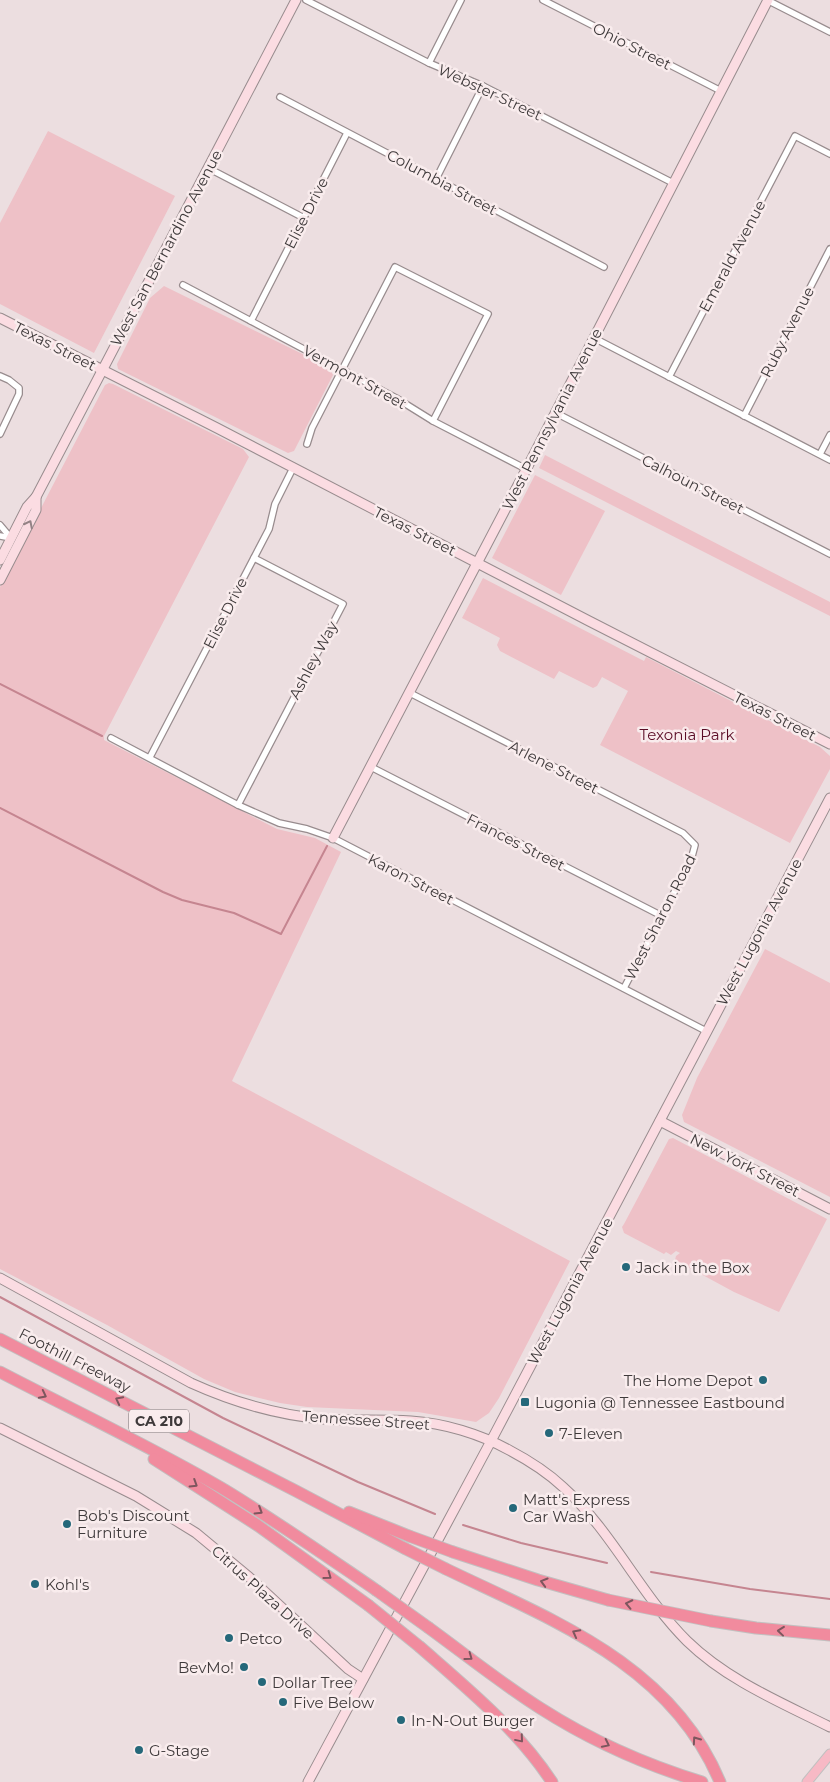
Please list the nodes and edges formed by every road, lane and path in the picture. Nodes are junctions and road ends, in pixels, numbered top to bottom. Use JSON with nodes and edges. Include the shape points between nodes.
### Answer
{"nodes":[{"id":1,"x":296,"y":0,"type":"edge"},
{"id":2,"x":306,"y":0,"type":"edge"},
{"id":3,"x":461,"y":0,"type":"edge"},
{"id":4,"x":544,"y":0,"type":"edge"},
{"id":5,"x":768,"y":0,"type":"edge"},
{"id":6,"x":830,"y":32,"type":"edge"},
{"id":7,"x":429,"y":63,"type":"junction"},
{"id":8,"x":483,"y":86,"type":"junction"},
{"id":9,"x":721,"y":91,"type":"junction"},
{"id":10,"x":280,"y":97,"type":"dead end"},
{"id":11,"x":348,"y":133,"type":"junction"},
{"id":12,"x":830,"y":154,"type":"edge"},
{"id":13,"x":208,"y":168,"type":"junction"},
{"id":14,"x":436,"y":179,"type":"junction"},
{"id":15,"x":673,"y":183,"type":"junction"},
{"id":16,"x":304,"y":218,"type":"junction"},
{"id":17,"x":830,"y":249,"type":"edge"},
{"id":18,"x":604,"y":267,"type":"dead end"},
{"id":19,"x":183,"y":286,"type":"dead end"},
{"id":20,"x":0,"y":318,"type":"edge"},
{"id":21,"x":251,"y":320,"type":"junction"},
{"id":22,"x":594,"y":338,"type":"junction"},
{"id":23,"x":101,"y":370,"type":"junction"},
{"id":24,"x":342,"y":371,"type":"junction"},
{"id":25,"x":0,"y":376,"type":"edge"},
{"id":26,"x":669,"y":377,"type":"junction"},
{"id":27,"x":556,"y":413,"type":"junction"},
{"id":28,"x":744,"y":416,"type":"junction"},
{"id":29,"x":433,"y":421,"type":"junction"},
{"id":30,"x":0,"y":434,"type":"edge"},
{"id":31,"x":830,"y":435,"type":"edge"},
{"id":32,"x":307,"y":444,"type":"dead end"},
{"id":33,"x":820,"y":454,"type":"junction"},
{"id":34,"x":830,"y":460,"type":"edge"},
{"id":35,"x":293,"y":468,"type":"junction"},
{"id":36,"x":526,"y":469,"type":"junction"},
{"id":37,"x":36,"y":497,"type":"junction"},
{"id":38,"x":0,"y":525,"type":"edge"},
{"id":39,"x":0,"y":536,"type":"edge"},
{"id":40,"x":11,"y":538,"type":"junction"},
{"id":41,"x":830,"y":554,"type":"edge"},
{"id":42,"x":254,"y":558,"type":"junction"},
{"id":43,"x":0,"y":560,"type":"edge"},
{"id":44,"x":477,"y":563,"type":"junction"},
{"id":45,"x":0,"y":572,"type":"edge"},
{"id":46,"x":0,"y":580,"type":"edge"},
{"id":47,"x":410,"y":693,"type":"junction"},
{"id":48,"x":112,"y":738,"type":"dead end"},
{"id":49,"x":830,"y":744,"type":"edge"},
{"id":50,"x":150,"y":757,"type":"junction"},
{"id":51,"x":371,"y":768,"type":"junction"},
{"id":52,"x":830,"y":798,"type":"edge"},
{"id":53,"x":238,"y":804,"type":"junction"},
{"id":54,"x":334,"y":838,"type":"junction"},
{"id":55,"x":695,"y":845,"type":"joint"},
{"id":56,"x":662,"y":916,"type":"junction"},
{"id":57,"x":624,"y":988,"type":"junction"},
{"id":58,"x":706,"y":1031,"type":"junction"},
{"id":59,"x":660,"y":1121,"type":"junction"},
{"id":60,"x":830,"y":1209,"type":"edge"},
{"id":61,"x":0,"y":1278,"type":"edge"},
{"id":62,"x":0,"y":1339,"type":"edge"},
{"id":63,"x":0,"y":1372,"type":"edge"},
{"id":64,"x":94,"y":1420,"type":"junction"},
{"id":65,"x":0,"y":1428,"type":"edge"},
{"id":66,"x":491,"y":1441,"type":"junction"},
{"id":67,"x":296,"y":1491,"type":"junction"},
{"id":68,"x":830,"y":1635,"type":"edge"},
{"id":69,"x":363,"y":1679,"type":"junction"},
{"id":70,"x":830,"y":1727,"type":"edge"},
{"id":71,"x":830,"y":1754,"type":"edge"},
{"id":72,"x":308,"y":1782,"type":"edge"},
{"id":73,"x":552,"y":1782,"type":"edge"},
{"id":74,"x":702,"y":1782,"type":"edge"},
{"id":75,"x":720,"y":1782,"type":"edge"},
{"id":76,"x":807,"y":1782,"type":"edge"}],
"edges":[{"from":1,"to":13,"type":"street","name":"West San Bernardino Avenue"},
{"from":2,"to":7,"type":"street","name":"Webster Street"},
{"from":3,"to":7,"type":"street"},
{"from":4,"to":9,"type":"street","name":"Ohio Street"},
{"from":5,"to":6,"type":"street"},
{"from":5,"to":9,"type":"street","name":"West Pennsylvania Avenue"},
{"from":7,"to":8,"type":"street","name":"Webster Street"},
{"from":8,"to":14,"type":"street"},
{"from":8,"to":15,"type":"street","name":"Webster Street"},
{"from":9,"to":15,"type":"street","name":"West Pennsylvania Avenue"},
{"from":10,"to":11,"type":"street","name":"Columbia Street"},
{"from":11,"to":14,"type":"street","name":"Columbia Street"},
{"from":11,"to":16,"type":"street","name":"Elise Drive"},
{"from":12,"to":26,"type":"street","name":"Emerald Avenue","via":[[795,136]]},
{"from":13,"to":16,"type":"street"},
{"from":13,"to":23,"type":"street","name":"West San Bernardino Avenue"},
{"from":14,"to":18,"type":"street","name":"Columbia Street"},
{"from":15,"to":22,"type":"street","name":"West Pennsylvania Avenue"},
{"from":16,"to":21,"type":"street","name":"Elise Drive"},
{"from":17,"to":28,"type":"street","name":"Ruby Avenue"},
{"from":19,"to":21,"type":"street","name":"Vermont Street"},
{"from":20,"to":23,"type":"street","name":"Texas Street"},
{"from":21,"to":24,"type":"street","name":"Vermont Street"},
{"from":22,"to":26,"type":"street"},
{"from":22,"to":27,"type":"street","name":"West Pennsylvania Avenue"},
{"from":23,"to":35,"type":"street","name":"Texas Street"},
{"from":23,"to":37,"type":"street","name":"West San Bernardino Avenue"},
{"from":24,"to":29,"type":"street","name":"Vermont Street"},
{"from":24,"to":29,"type":"street","via":[[395,267],[488,314]]},
{"from":24,"to":32,"type":"street"},
{"from":25,"to":30,"type":"street","via":[[18,388],[19,394]]},
{"from":26,"to":28,"type":"street"},
{"from":27,"to":36,"type":"street","name":"West Pennsylvania Avenue"},
{"from":27,"to":41,"type":"street","name":"Calhoun Street"},
{"from":28,"to":33,"type":"street"},
{"from":29,"to":36,"type":"street","name":"Vermont Street"},
{"from":31,"to":33,"type":"street"},
{"from":33,"to":34,"type":"street"},
{"from":35,"to":42,"type":"street","name":"Elise Drive","via":[[277,498],[269,529]]},
{"from":35,"to":44,"type":"street","name":"Texas Street"},
{"from":36,"to":44,"type":"street","name":"West Pennsylvania Avenue"},
{"from":37,"to":40,"type":"street","name":"West San Bernardino Avenue"},
{"from":46,"to":37,"type":"street","name":"West San Bernardino Avenue","one_way":true,"via":[[36,510]]},
{"from":38,"to":40,"type":"street"},
{"from":39,"to":40,"type":"street"},
{"from":40,"to":43,"type":"street","name":"West San Bernardino Avenue"},
{"from":40,"to":45,"type":"street","via":[[12,549]]},
{"from":42,"to":50,"type":"street","name":"Elise Drive"},
{"from":42,"to":53,"type":"street","name":"Ashley Way","via":[[342,604]]},
{"from":44,"to":47,"type":"street","name":"West Pennsylvania Avenue"},
{"from":44,"to":49,"type":"street","name":"Texas Street"},
{"from":47,"to":51,"type":"street","name":"West Pennsylvania Avenue"},
{"from":47,"to":55,"type":"street","name":"Arlene Street","via":[[683,833]]},
{"from":48,"to":50,"type":"street","name":"Karon Street"},
{"from":50,"to":53,"type":"street","name":"Karon Street"},
{"from":51,"to":54,"type":"street","name":"West Pennsylvania Avenue"},
{"from":51,"to":56,"type":"street","name":"Frances Street"},
{"from":52,"to":58,"type":"street","name":"West Lugonia Avenue"},
{"from":53,"to":54,"type":"street","name":"Karon Street","via":[[279,823]]},
{"from":54,"to":57,"type":"street","name":"Karon Street"},
{"from":55,"to":56,"type":"street","name":"West Sharon Road","via":[[691,860]]},
{"from":56,"to":57,"type":"street","name":"West Sharon Road"},
{"from":57,"to":58,"type":"street","name":"Karon Street"},
{"from":58,"to":59,"type":"street","name":"West Lugonia Avenue"},
{"from":59,"to":60,"type":"street","name":"New York Street"},
{"from":59,"to":66,"type":"street","name":"West Lugonia Avenue"},
{"from":61,"to":66,"type":"street","name":"Tennessee Street","via":[[191,1383],[245,1404],[323,1419],[427,1423]]},
{"from":67,"to":62,"type":"highway","name":"Foothill Freeway","number":"CA 210","one_way":true},
{"from":63,"to":64,"type":"highway","one_way":true},
{"from":64,"to":73,"type":"highway","one_way":true,"bridge":true,"via":[[257,1525],[368,1605],[490,1708],[538,1761]]},
{"from":64,"to":74,"type":"highway","one_way":true,"bridge":true,"via":[[187,1468],[264,1514],[539,1708],[657,1767]]},
{"from":65,"to":69,"type":"street","name":"Citrus Plaza Drive","via":[[136,1496],[190,1529],[250,1577],[348,1669]]},
{"from":66,"to":69,"type":"street","name":"West Lugonia Avenue"},
{"from":66,"to":70,"type":"street","name":"Tennessee Street","via":[[542,1471],[574,1498],[652,1601],[698,1651],[742,1682]]},
{"from":68,"to":67,"type":"highway","one_way":true,"bridge":true,"via":[[711,1621],[608,1600],[453,1552]]},
{"from":75,"to":67,"type":"highway","one_way":true,"bridge":true,"via":[[674,1709],[629,1666],[590,1640]]},
{"from":69,"to":72,"type":"street","name":"West Lugonia Avenue"},
{"from":71,"to":76,"type":"main road"}]}
